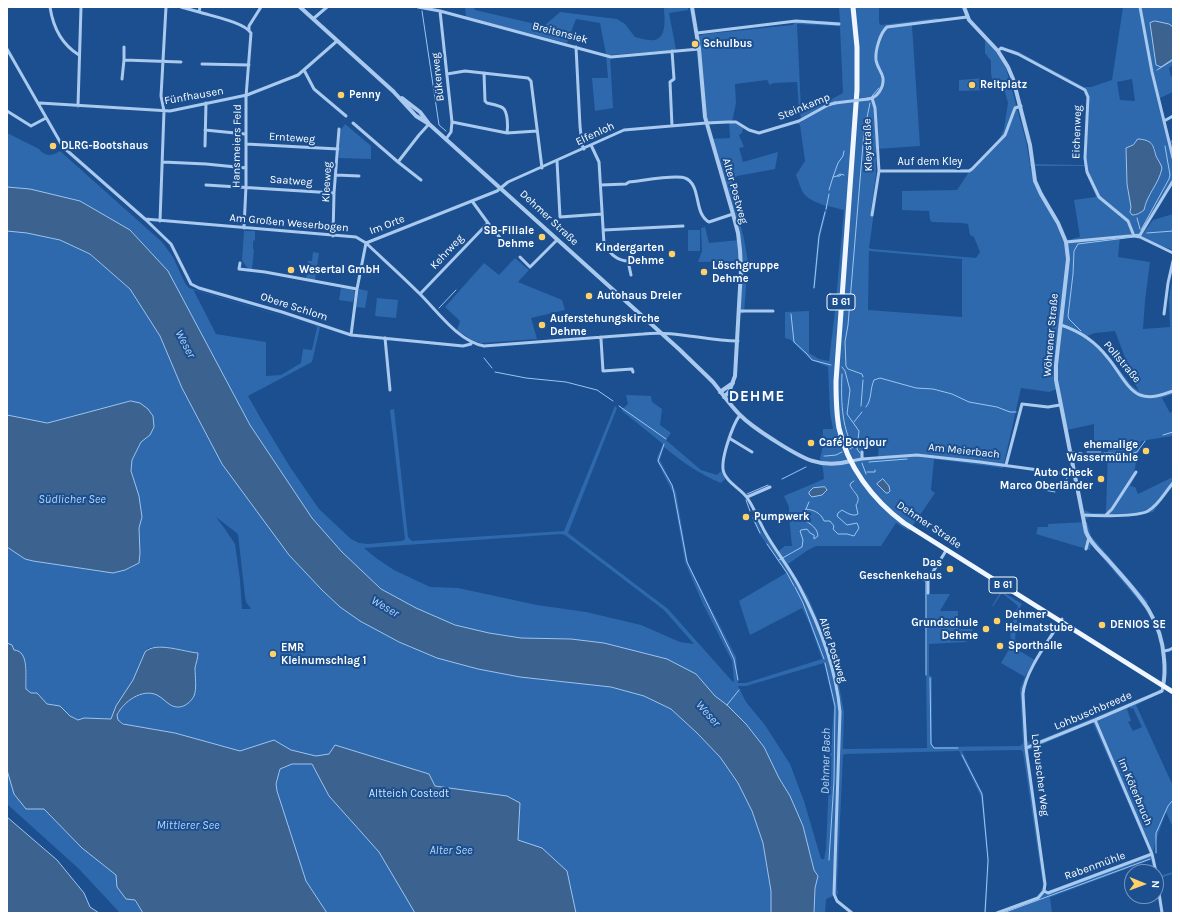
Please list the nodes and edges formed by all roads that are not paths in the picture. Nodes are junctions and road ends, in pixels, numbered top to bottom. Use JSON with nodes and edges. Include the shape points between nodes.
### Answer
{"nodes":[{"id":1,"x":50,"y":7,"type":"edge"},
{"id":2,"x":81,"y":7,"type":"edge"},
{"id":3,"x":166,"y":7,"type":"edge"},
{"id":4,"x":181,"y":7,"type":"edge"},
{"id":5,"x":200,"y":7,"type":"edge"},
{"id":6,"x":261,"y":7,"type":"edge"},
{"id":7,"x":300,"y":7,"type":"edge"},
{"id":8,"x":327,"y":7,"type":"edge"},
{"id":9,"x":418,"y":7,"type":"edge"},
{"id":10,"x":692,"y":7,"type":"edge"},
{"id":11,"x":852,"y":7,"type":"edge"},
{"id":12,"x":964,"y":7,"type":"edge"},
{"id":13,"x":1140,"y":7,"type":"edge"},
{"id":14,"x":440,"y":11,"type":"junction"},
{"id":15,"x":199,"y":12,"type":"junction"},
{"id":16,"x":967,"y":17,"type":"junction"},
{"id":17,"x":314,"y":19,"type":"junction"},
{"id":18,"x":839,"y":24,"type":"dead end"},
{"id":19,"x":249,"y":30,"type":"junction"},
{"id":20,"x":697,"y":33,"type":"junction"},
{"id":21,"x":337,"y":41,"type":"junction"},
{"id":22,"x":124,"y":47,"type":"dead end"},
{"id":23,"x":576,"y":47,"type":"junction"},
{"id":24,"x":7,"y":49,"type":"edge"},
{"id":25,"x":699,"y":49,"type":"junction"},
{"id":26,"x":672,"y":51,"type":"junction"},
{"id":27,"x":998,"y":51,"type":"junction"},
{"id":28,"x":79,"y":55,"type":"junction"},
{"id":29,"x":124,"y":60,"type":"junction"},
{"id":30,"x":162,"y":61,"type":"junction"},
{"id":31,"x":181,"y":62,"type":"dead end"},
{"id":32,"x":202,"y":64,"type":"dead end"},
{"id":33,"x":249,"y":65,"type":"junction"},
{"id":34,"x":304,"y":70,"type":"junction"},
{"id":35,"x":484,"y":73,"type":"junction"},
{"id":36,"x":447,"y":74,"type":"junction"},
{"id":37,"x":122,"y":79,"type":"dead end"},
{"id":38,"x":247,"y":95,"type":"junction"},
{"id":39,"x":872,"y":98,"type":"junction"},
{"id":40,"x":206,"y":104,"type":"junction"},
{"id":41,"x":39,"y":105,"type":"junction"},
{"id":42,"x":78,"y":106,"type":"junction"},
{"id":43,"x":1020,"y":106,"type":"junction"},
{"id":44,"x":7,"y":111,"type":"edge"},
{"id":45,"x":164,"y":111,"type":"junction"},
{"id":46,"x":346,"y":116,"type":"dead end"},
{"id":47,"x":1173,"y":116,"type":"edge"},
{"id":48,"x":46,"y":118,"type":"junction"},
{"id":49,"x":1164,"y":120,"type":"junction"},
{"id":50,"x":452,"y":122,"type":"junction"},
{"id":51,"x":353,"y":123,"type":"dead end"},
{"id":52,"x":706,"y":123,"type":"junction"},
{"id":53,"x":429,"y":124,"type":"junction"},
{"id":54,"x":672,"y":126,"type":"junction"},
{"id":55,"x":339,"y":129,"type":"dead end"},
{"id":56,"x":205,"y":130,"type":"junction"},
{"id":57,"x":537,"y":130,"type":"junction"},
{"id":58,"x":507,"y":133,"type":"junction"},
{"id":59,"x":245,"y":134,"type":"junction"},
{"id":60,"x":446,"y":139,"type":"junction"},
{"id":61,"x":246,"y":144,"type":"junction"},
{"id":62,"x":591,"y":145,"type":"junction"},
{"id":63,"x":205,"y":146,"type":"dead end"},
{"id":64,"x":338,"y":149,"type":"junction"},
{"id":65,"x":584,"y":149,"type":"junction"},
{"id":66,"x":1173,"y":158,"type":"edge"},
{"id":67,"x":557,"y":161,"type":"junction"},
{"id":68,"x":163,"y":162,"type":"junction"},
{"id":69,"x":398,"y":162,"type":"junction"},
{"id":70,"x":246,"y":168,"type":"junction"},
{"id":71,"x":542,"y":168,"type":"junction"},
{"id":72,"x":878,"y":171,"type":"junction"},
{"id":73,"x":336,"y":175,"type":"junction"},
{"id":74,"x":359,"y":176,"type":"dead end"},
{"id":75,"x":421,"y":180,"type":"dead end"},
{"id":76,"x":1173,"y":181,"type":"edge"},
{"id":77,"x":206,"y":185,"type":"dead end"},
{"id":78,"x":601,"y":185,"type":"junction"},
{"id":79,"x":246,"y":186,"type":"junction"},
{"id":80,"x":500,"y":188,"type":"junction"},
{"id":81,"x":334,"y":193,"type":"junction"},
{"id":82,"x":472,"y":201,"type":"junction"},
{"id":83,"x":602,"y":214,"type":"junction"},
{"id":84,"x":733,"y":214,"type":"junction"},
{"id":85,"x":872,"y":216,"type":"dead end"},
{"id":86,"x":145,"y":219,"type":"junction"},
{"id":87,"x":160,"y":221,"type":"junction"},
{"id":88,"x":488,"y":223,"type":"junction"},
{"id":89,"x":683,"y":226,"type":"dead end"},
{"id":90,"x":244,"y":228,"type":"junction"},
{"id":91,"x":604,"y":230,"type":"junction"},
{"id":92,"x":333,"y":236,"type":"junction"},
{"id":93,"x":1134,"y":236,"type":"junction"},
{"id":94,"x":501,"y":239,"type":"dead end"},
{"id":95,"x":557,"y":240,"type":"junction"},
{"id":96,"x":1066,"y":242,"type":"junction"},
{"id":97,"x":366,"y":243,"type":"junction"},
{"id":98,"x":1173,"y":253,"type":"edge"},
{"id":99,"x":520,"y":257,"type":"dead end"},
{"id":100,"x":1173,"y":261,"type":"edge"},
{"id":101,"x":240,"y":263,"type":"dead end"},
{"id":102,"x":631,"y":275,"type":"dead end"},
{"id":103,"x":357,"y":289,"type":"junction"},
{"id":104,"x":420,"y":294,"type":"junction"},
{"id":105,"x":773,"y":310,"type":"dead end"},
{"id":106,"x":739,"y":311,"type":"junction"},
{"id":107,"x":1164,"y":314,"type":"dead end"},
{"id":108,"x":1060,"y":325,"type":"junction"},
{"id":109,"x":660,"y":332,"type":"junction"},
{"id":110,"x":351,"y":335,"type":"junction"},
{"id":111,"x":600,"y":337,"type":"junction"},
{"id":112,"x":385,"y":338,"type":"junction"},
{"id":113,"x":738,"y":341,"type":"junction"},
{"id":114,"x":471,"y":342,"type":"junction"},
{"id":115,"x":633,"y":372,"type":"dead end"},
{"id":116,"x":733,"y":382,"type":"junction"},
{"id":117,"x":390,"y":390,"type":"dead end"},
{"id":118,"x":1173,"y":391,"type":"edge"},
{"id":119,"x":720,"y":392,"type":"junction"},
{"id":120,"x":724,"y":397,"type":"junction"},
{"id":121,"x":1060,"y":405,"type":"junction"},
{"id":122,"x":740,"y":415,"type":"junction"},
{"id":123,"x":729,"y":438,"type":"junction"},
{"id":124,"x":752,"y":452,"type":"dead end"},
{"id":125,"x":862,"y":452,"type":"dead end"},
{"id":126,"x":862,"y":459,"type":"junction"},
{"id":127,"x":851,"y":461,"type":"junction"},
{"id":128,"x":1006,"y":465,"type":"junction"},
{"id":129,"x":1136,"y":472,"type":"dead end"},
{"id":130,"x":1075,"y":475,"type":"junction"},
{"id":131,"x":1173,"y":483,"type":"edge"},
{"id":132,"x":770,"y":487,"type":"dead end"},
{"id":133,"x":747,"y":497,"type":"junction"},
{"id":134,"x":1083,"y":515,"type":"junction"},
{"id":135,"x":1106,"y":515,"type":"junction"},
{"id":136,"x":1088,"y":537,"type":"junction"},
{"id":137,"x":946,"y":549,"type":"junction"},
{"id":138,"x":1086,"y":549,"type":"dead end"},
{"id":139,"x":928,"y":593,"type":"dead end"},
{"id":140,"x":1062,"y":620,"type":"junction"},
{"id":141,"x":1173,"y":648,"type":"edge"},
{"id":142,"x":1164,"y":651,"type":"junction"},
{"id":143,"x":1163,"y":686,"type":"junction"},
{"id":144,"x":1173,"y":692,"type":"edge"},
{"id":145,"x":1095,"y":720,"type":"junction"},
{"id":146,"x":1026,"y":748,"type":"junction"},
{"id":147,"x":1152,"y":854,"type":"junction"},
{"id":148,"x":1154,"y":864,"type":"edge"},
{"id":149,"x":1044,"y":891,"type":"junction"},
{"id":150,"x":852,"y":913,"type":"edge"},
{"id":151,"x":997,"y":913,"type":"edge"}],
"edges":[{"from":1,"to":28,"type":"street","via":[[56,30],[65,44]]},
{"from":2,"to":28,"type":"street"},
{"from":3,"to":30,"type":"street"},
{"from":4,"to":15,"type":"street"},
{"from":5,"to":15,"type":"street"},
{"from":6,"to":19,"type":"street"},
{"from":7,"to":17,"type":"street","name":"Dehmer Straße"},
{"from":8,"to":17,"type":"street"},
{"from":9,"to":14,"type":"street","name":"Breitensiek"},
{"from":10,"to":20,"type":"street","name":"Alter Postweg"},
{"from":11,"to":127,"type":"main road","number":"B 61","via":[[857,48],[857,90],[836,381],[839,429]]},
{"from":12,"to":16,"type":"street","name":"Wöhrener Straße"},
{"from":13,"to":49,"type":"street"},
{"from":14,"to":23,"type":"street","name":"Breitensiek"},
{"from":14,"to":36,"type":"street","name":"Bükerweg"},
{"from":15,"to":19,"type":"street"},
{"from":16,"to":27,"type":"street","name":"Wöhrener Straße"},
{"from":16,"to":39,"type":"street","via":[[892,26],[884,30],[876,54],[883,84]]},
{"from":17,"to":21,"type":"street","name":"Dehmer Straße"},
{"from":18,"to":20,"type":"street","via":[[796,21]]},
{"from":19,"to":33,"type":"street","name":"Hansmeiers Feld"},
{"from":20,"to":25,"type":"street","name":"Alter Postweg"},
{"from":21,"to":34,"type":"street","name":"Fünfhausen"},
{"from":21,"to":53,"type":"street","name":"Dehmer Straße","via":[[420,112]]},
{"from":22,"to":29,"type":"street"},
{"from":23,"to":26,"type":"street","name":"Breitensiek","via":[[615,57]]},
{"from":23,"to":65,"type":"street","via":[[580,126]]},
{"from":24,"to":41,"type":"street"},
{"from":25,"to":26,"type":"street","name":"Breitensiek"},
{"from":25,"to":52,"type":"street","name":"Alter Postweg"},
{"from":26,"to":54,"type":"street"},
{"from":27,"to":43,"type":"street","name":"Wöhrener Straße","via":[[1013,79]]},
{"from":27,"to":93,"type":"street","name":"Eichenweg","via":[[1001,48],[1018,54],[1085,90],[1088,97],[1085,158],[1087,172],[1099,197],[1128,221]]},
{"from":28,"to":42,"type":"street"},
{"from":29,"to":30,"type":"street"},
{"from":29,"to":37,"type":"street"},
{"from":30,"to":31,"type":"street"},
{"from":30,"to":45,"type":"street","via":[[161,96]]},
{"from":32,"to":33,"type":"street"},
{"from":33,"to":38,"type":"street","name":"Hansmeiers Feld"},
{"from":34,"to":38,"type":"street","name":"Fünfhausen","via":[[298,76]]},
{"from":34,"to":46,"type":"street","via":[[314,89]]},
{"from":35,"to":36,"type":"street","via":[[465,71]]},
{"from":35,"to":57,"type":"street","via":[[528,78],[531,81]]},
{"from":35,"to":58,"type":"street","via":[[485,101],[505,111]]},
{"from":36,"to":50,"type":"street","name":"Bükerweg"},
{"from":38,"to":40,"type":"street","name":"Fünfhausen"},
{"from":38,"to":59,"type":"street","name":"Hansmeiers Feld"},
{"from":39,"to":52,"type":"street","name":"Steinkamp","bridge":true,"via":[[828,105],[799,121],[759,132],[749,130],[736,122]]},
{"from":39,"to":72,"type":"street","name":"Kleystraße","via":[[875,108]]},
{"from":40,"to":45,"type":"street","name":"Fünfhausen"},
{"from":40,"to":56,"type":"street"},
{"from":41,"to":42,"type":"street","name":"Fünfhausen","via":[[40,103]]},
{"from":41,"to":48,"type":"street"},
{"from":42,"to":45,"type":"street","name":"Fünfhausen"},
{"from":43,"to":72,"type":"street","name":"Auf dem Kley","via":[[1015,108],[1005,135],[972,169]]},
{"from":43,"to":96,"type":"street","name":"Wöhrener Straße","via":[[1030,145],[1035,181]]},
{"from":44,"to":48,"type":"street","via":[[31,126]]},
{"from":45,"to":68,"type":"street"},
{"from":47,"to":49,"type":"street"},
{"from":48,"to":86,"type":"street","via":[[63,147]]},
{"from":49,"to":66,"type":"street"},
{"from":50,"to":58,"type":"street"},
{"from":50,"to":60,"type":"street","name":"Bükerweg","via":[[451,132]]},
{"from":51,"to":69,"type":"street"},
{"from":52,"to":54,"type":"street","name":"Elfenloh"},
{"from":52,"to":84,"type":"street","name":"Alter Postweg"},
{"from":53,"to":60,"type":"street","name":"Dehmer Straße"},
{"from":53,"to":69,"type":"street"},
{"from":54,"to":62,"type":"street","name":"Elfenloh","via":[[624,130]]},
{"from":55,"to":64,"type":"street","name":"Kleeweg"},
{"from":56,"to":59,"type":"street"},
{"from":56,"to":63,"type":"street"},
{"from":57,"to":58,"type":"street"},
{"from":57,"to":71,"type":"street"},
{"from":59,"to":61,"type":"street","name":"Hansmeiers Feld"},
{"from":60,"to":80,"type":"street","name":"Dehmer Straße"},
{"from":61,"to":64,"type":"street","name":"Ernteweg"},
{"from":61,"to":70,"type":"street","name":"Hansmeiers Feld"},
{"from":62,"to":65,"type":"street","name":"Elfenloh"},
{"from":62,"to":78,"type":"street","via":[[599,162]]},
{"from":64,"to":73,"type":"street","name":"Kleeweg"},
{"from":65,"to":67,"type":"street","name":"Elfenloh"},
{"from":67,"to":71,"type":"street","name":"Elfenloh"},
{"from":67,"to":83,"type":"street","via":[[560,217]]},
{"from":68,"to":70,"type":"street"},
{"from":68,"to":87,"type":"street"},
{"from":69,"to":75,"type":"street"},
{"from":70,"to":79,"type":"street","name":"Hansmeiers Feld"},
{"from":71,"to":80,"type":"street","name":"Elfenloh"},
{"from":72,"to":85,"type":"street","name":"Kleystraße"},
{"from":73,"to":74,"type":"street"},
{"from":73,"to":81,"type":"street","name":"Kleeweg"},
{"from":76,"to":93,"type":"street","via":[[1143,231]]},
{"from":77,"to":79,"type":"street","name":"Saatweg"},
{"from":78,"to":83,"type":"street"},
{"from":78,"to":84,"type":"street","via":[[677,176],[685,178],[694,186],[704,219],[709,222]]},
{"from":79,"to":81,"type":"street","name":"Saatweg"},
{"from":79,"to":90,"type":"street","name":"Hansmeiers Feld"},
{"from":80,"to":82,"type":"street","name":"Im Orte"},
{"from":80,"to":95,"type":"street","name":"Dehmer Straße"},
{"from":81,"to":92,"type":"street","name":"Kleeweg"},
{"from":82,"to":88,"type":"street"},
{"from":82,"to":97,"type":"street","name":"Im Orte"},
{"from":83,"to":91,"type":"street"},
{"from":84,"to":106,"type":"street","name":"Alter Postweg","via":[[740,250]]},
{"from":86,"to":87,"type":"street","name":"Am Großen Weserbogen"},
{"from":86,"to":110,"type":"street","name":"Obere Schlom","via":[[170,244],[191,284]]},
{"from":87,"to":90,"type":"street","name":"Am Großen Weserbogen"},
{"from":88,"to":94,"type":"street"},
{"from":88,"to":104,"type":"street","name":"Kehrweg"},
{"from":89,"to":91,"type":"street"},
{"from":90,"to":92,"type":"street","name":"Am Großen Weserbogen"},
{"from":91,"to":102,"type":"street","via":[[604,244],[609,252],[621,261],[628,262]]},
{"from":92,"to":97,"type":"street","name":"Am Großen Weserbogen","via":[[356,237]]},
{"from":93,"to":96,"type":"street"},
{"from":93,"to":98,"type":"street"},
{"from":95,"to":99,"type":"street","via":[[530,267]]},
{"from":95,"to":109,"type":"street","name":"Dehmer Straße"},
{"from":96,"to":108,"type":"street","name":"Wöhrener Straße","via":[[1068,259]]},
{"from":97,"to":103,"type":"street","name":"Im Orte"},
{"from":97,"to":104,"type":"street","name":"Am Großen Weserbogen"},
{"from":100,"to":107,"type":"street"},
{"from":101,"to":103,"type":"street","via":[[239,269]]},
{"from":103,"to":110,"type":"street","name":"Im Orte"},
{"from":104,"to":114,"type":"street","name":"Am Großen Weserbogen"},
{"from":105,"to":106,"type":"street"},
{"from":106,"to":113,"type":"street","name":"Alter Postweg"},
{"from":108,"to":118,"type":"street","name":"Pollstraße","via":[[1074,330],[1097,346],[1139,395],[1158,396]]},
{"from":108,"to":121,"type":"street","name":"Wöhrener Straße","via":[[1056,365]]},
{"from":109,"to":111,"type":"street"},
{"from":109,"to":113,"type":"street"},
{"from":109,"to":119,"type":"street","name":"Dehmer Straße"},
{"from":110,"to":112,"type":"street","name":"Obere Schlom"},
{"from":111,"to":114,"type":"street","via":[[484,346]]},
{"from":111,"to":115,"type":"street","via":[[603,371],[632,369]]},
{"from":112,"to":114,"type":"street","name":"Obere Schlom","via":[[463,346]]},
{"from":112,"to":117,"type":"street"},
{"from":113,"to":116,"type":"street","name":"Alter Postweg"},
{"from":116,"to":119,"type":"street"},
{"from":116,"to":120,"type":"street","name":"Alter Postweg"},
{"from":119,"to":120,"type":"street","name":"Dehmer Straße"},
{"from":120,"to":122,"type":"street","name":"Dehmer Straße"},
{"from":121,"to":128,"type":"street","via":[[1048,407],[1022,404]]},
{"from":121,"to":130,"type":"street","name":"Wöhrener Straße"},
{"from":122,"to":123,"type":"street","name":"Alter Postweg"},
{"from":122,"to":127,"type":"street","name":"Dehmer Straße","via":[[764,434],[804,458],[832,465]]},
{"from":123,"to":124,"type":"street"},
{"from":123,"to":133,"type":"street","name":"Alter Postweg","via":[[723,463],[724,473]]},
{"from":125,"to":126,"type":"street"},
{"from":126,"to":127,"type":"street","name":"Am Meierbach"},
{"from":126,"to":128,"type":"street","name":"Am Meierbach","via":[[917,455]]},
{"from":127,"to":137,"type":"main road","name":"Dehmer Straße","number":"B 61","via":[[868,487],[892,513]]},
{"from":128,"to":130,"type":"street","name":"Am Meierbach"},
{"from":129,"to":135,"type":"street"},
{"from":130,"to":134,"type":"street","name":"Wöhrener Straße"},
{"from":131,"to":135,"type":"street","via":[[1160,501],[1148,511]]},
{"from":132,"to":133,"type":"street"},
{"from":133,"to":150,"type":"street","name":"Alter Postweg","via":[[805,599],[823,640],[836,683],[840,712],[834,894]]},
{"from":134,"to":135,"type":"street"},
{"from":134,"to":136,"type":"street","name":"Wöhrener Straße"},
{"from":136,"to":138,"type":"street"},
{"from":136,"to":142,"type":"street","name":"Wöhrener Straße","via":[[1147,607],[1159,628]]},
{"from":137,"to":139,"type":"street","via":[[928,580]]},
{"from":137,"to":140,"type":"main road","name":"Dehmer Straße","number":"B 61"},
{"from":140,"to":143,"type":"main road","name":"Dehmer Straße","number":"B 61"},
{"from":140,"to":146,"type":"street","name":"Lohbuscher Weg","via":[[1023,686]]},
{"from":141,"to":142,"type":"street"},
{"from":142,"to":143,"type":"street","name":"Wöhrener Straße"},
{"from":143,"to":144,"type":"main road","name":"Dehmer Straße","number":"B 61"},
{"from":143,"to":145,"type":"street","name":"Lohbuschbreede","via":[[1162,691]]},
{"from":145,"to":146,"type":"street","name":"Lohbuschbreede"},
{"from":145,"to":147,"type":"street","name":"Im Köterbruch"},
{"from":146,"to":149,"type":"street","name":"Lohbuscher Weg"},
{"from":147,"to":148,"type":"street","name":"Im Köterbruch"},
{"from":147,"to":149,"type":"street","name":"Rabenmühle","via":[[1048,893]]},
{"from":149,"to":151,"type":"street","via":[[1038,898]]}]}
